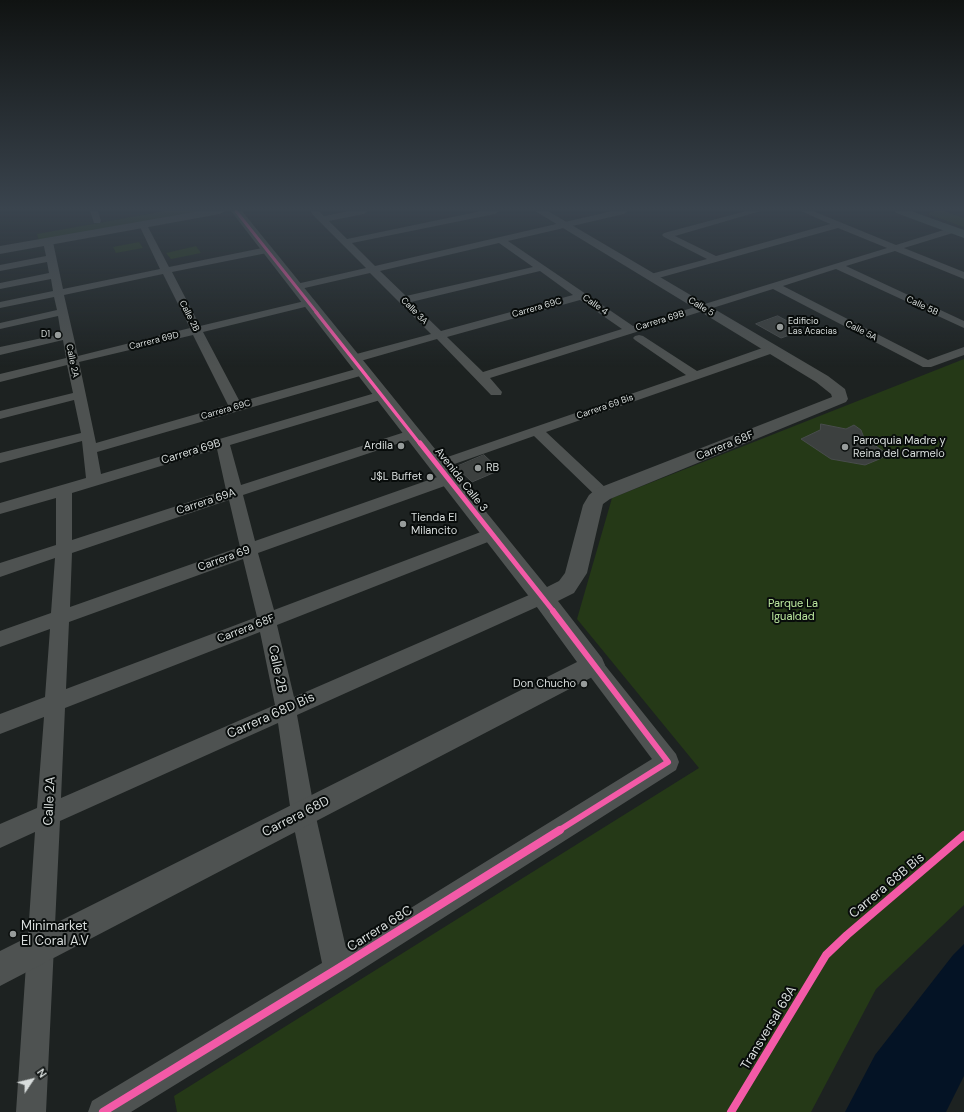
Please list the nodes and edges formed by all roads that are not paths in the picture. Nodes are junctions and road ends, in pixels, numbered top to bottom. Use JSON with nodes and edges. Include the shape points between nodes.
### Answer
{"nodes":[{"id":1,"x":27,"y":263,"type":"edge"},
{"id":2,"x":53,"y":263,"type":"edge"},
{"id":3,"x":162,"y":263,"type":"edge"},
{"id":4,"x":205,"y":263,"type":"edge"},
{"id":5,"x":277,"y":263,"type":"edge"},
{"id":6,"x":367,"y":263,"type":"edge"},
{"id":7,"x":400,"y":263,"type":"edge"},
{"id":8,"x":534,"y":263,"type":"edge"},
{"id":9,"x":627,"y":263,"type":"edge"},
{"id":10,"x":701,"y":263,"type":"edge"},
{"id":11,"x":847,"y":263,"type":"edge"},
{"id":12,"x":932,"y":263,"type":"edge"},
{"id":13,"x":837,"y":266,"type":"junction"},
{"id":14,"x":0,"y":268,"type":"edge"},
{"id":15,"x":541,"y":268,"type":"junction"},
{"id":16,"x":373,"y":269,"type":"junction"},
{"id":17,"x":166,"y":271,"type":"junction"},
{"id":18,"x":55,"y":275,"type":"junction"},
{"id":19,"x":964,"y":276,"type":"edge"},
{"id":20,"x":651,"y":277,"type":"junction"},
{"id":21,"x":0,"y":286,"type":"edge"},
{"id":22,"x":775,"y":286,"type":"junction"},
{"id":23,"x":296,"y":287,"type":"junction"},
{"id":24,"x":59,"y":293,"type":"junction"},
{"id":25,"x":581,"y":296,"type":"junction"},
{"id":26,"x":404,"y":300,"type":"junction"},
{"id":27,"x":308,"y":303,"type":"junction"},
{"id":28,"x":0,"y":306,"type":"edge"},
{"id":29,"x":703,"y":308,"type":"junction"},
{"id":30,"x":62,"y":312,"type":"junction"},
{"id":31,"x":964,"y":325,"type":"edge"},
{"id":32,"x":0,"y":326,"type":"edge"},
{"id":33,"x":196,"y":330,"type":"junction"},
{"id":34,"x":635,"y":334,"type":"junction"},
{"id":35,"x":439,"y":335,"type":"junction"},
{"id":36,"x":67,"y":336,"type":"junction"},
{"id":37,"x":772,"y":349,"type":"junction"},
{"id":38,"x":964,"y":350,"type":"edge"},
{"id":39,"x":0,"y":351,"type":"edge"},
{"id":40,"x":72,"y":361,"type":"junction"},
{"id":41,"x":358,"y":365,"type":"junction"},
{"id":42,"x":696,"y":376,"type":"junction"},
{"id":43,"x":481,"y":377,"type":"junction"},
{"id":44,"x":0,"y":378,"type":"edge"},
{"id":45,"x":496,"y":392,"type":"dead end"},
{"id":46,"x":839,"y":392,"type":"joint"},
{"id":47,"x":79,"y":395,"type":"junction"},
{"id":48,"x":382,"y":395,"type":"junction"},
{"id":49,"x":236,"y":407,"type":"junction"},
{"id":50,"x":0,"y":415,"type":"edge"},
{"id":51,"x":537,"y":431,"type":"junction"},
{"id":52,"x":412,"y":434,"type":"junction"},
{"id":53,"x":89,"y":442,"type":"junction"},
{"id":54,"x":222,"y":442,"type":"junction"},
{"id":55,"x":0,"y":458,"type":"edge"},
{"id":56,"x":438,"y":465,"type":"junction"},
{"id":57,"x":448,"y":479,"type":"junction"},
{"id":58,"x":94,"y":481,"type":"junction"},
{"id":59,"x":64,"y":490,"type":"junction"},
{"id":60,"x":235,"y":492,"type":"junction"},
{"id":61,"x":603,"y":494,"type":"junction"},
{"id":62,"x":0,"y":509,"type":"edge"},
{"id":63,"x":492,"y":534,"type":"junction"},
{"id":64,"x":64,"y":549,"type":"junction"},
{"id":65,"x":248,"y":550,"type":"junction"},
{"id":66,"x":0,"y":570,"type":"edge"},
{"id":67,"x":542,"y":597,"type":"junction"},
{"id":68,"x":60,"y":618,"type":"junction"},
{"id":69,"x":266,"y":621,"type":"junction"},
{"id":70,"x":0,"y":639,"type":"edge"},
{"id":71,"x":593,"y":665,"type":"junction"},
{"id":72,"x":55,"y":703,"type":"junction"},
{"id":73,"x":286,"y":709,"type":"junction"},
{"id":74,"x":0,"y":724,"type":"edge"},
{"id":75,"x":668,"y":762,"type":"joint"},
{"id":76,"x":303,"y":813,"type":"junction"},
{"id":77,"x":49,"y":814,"type":"junction"},
{"id":78,"x":0,"y":836,"type":"edge"},
{"id":79,"x":40,"y":948,"type":"junction"},
{"id":80,"x":0,"y":969,"type":"edge"},
{"id":81,"x":337,"y":969,"type":"junction"},
{"id":82,"x":31,"y":1112,"type":"edge"},
{"id":83,"x":102,"y":1112,"type":"edge"}],
"edges":[{"from":1,"to":14,"type":"street"},
{"from":2,"to":18,"type":"street","name":"Calle 2A"},
{"from":3,"to":17,"type":"street","name":"Calle 2B"},
{"from":4,"to":17,"type":"street"},
{"from":5,"to":23,"type":"street","name":"Avenida Calle 3"},
{"from":6,"to":16,"type":"street","name":"Calle 3A"},
{"from":7,"to":16,"type":"street"},
{"from":8,"to":15,"type":"street","name":"Calle 4"},
{"from":9,"to":20,"type":"street","name":"Calle 5"},
{"from":10,"to":20,"type":"street"},
{"from":11,"to":13,"type":"street","name":"Carrera 69B"},
{"from":12,"to":19,"type":"street"},
{"from":13,"to":22,"type":"street","name":"Carrera 69B"},
{"from":13,"to":31,"type":"street","name":"Calle 5B"},
{"from":15,"to":25,"type":"street","name":"Calle 4"},
{"from":15,"to":26,"type":"street"},
{"from":16,"to":23,"type":"street"},
{"from":16,"to":26,"type":"street","name":"Calle 3A"},
{"from":17,"to":24,"type":"street"},
{"from":17,"to":33,"type":"street","name":"Calle 2B"},
{"from":18,"to":21,"type":"street"},
{"from":18,"to":24,"type":"street","name":"Calle 2A"},
{"from":20,"to":29,"type":"street","name":"Calle 5"},
{"from":22,"to":29,"type":"street","name":"Carrera 69B"},
{"from":22,"to":38,"type":"street","name":"Calle 5A","via":[[927,364]]},
{"from":23,"to":27,"type":"street","name":"Avenida Calle 3"},
{"from":24,"to":28,"type":"street"},
{"from":24,"to":30,"type":"street","name":"Calle 2A"},
{"from":25,"to":34,"type":"street","name":"Calle 4"},
{"from":25,"to":35,"type":"street","name":"Carrera 69C"},
{"from":26,"to":35,"type":"street","name":"Calle 3A"},
{"from":27,"to":33,"type":"street","name":"Carrera 69D"},
{"from":27,"to":41,"type":"street","name":"Avenida Calle 3"},
{"from":29,"to":34,"type":"street","name":"Carrera 69B"},
{"from":29,"to":37,"type":"street","name":"Calle 5"},
{"from":30,"to":32,"type":"street"},
{"from":30,"to":36,"type":"street","name":"Calle 2A"},
{"from":33,"to":40,"type":"street","name":"Carrera 69D"},
{"from":33,"to":49,"type":"street","name":"Calle 2B"},
{"from":34,"to":42,"type":"street","name":"Calle 4"},
{"from":34,"to":43,"type":"street","name":"Carrera 69B"},
{"from":35,"to":41,"type":"street","name":"Carrera 69C"},
{"from":35,"to":43,"type":"street","name":"Calle 3A"},
{"from":36,"to":39,"type":"street"},
{"from":36,"to":40,"type":"street","name":"Calle 2A"},
{"from":37,"to":42,"type":"street","name":"Carrera 69 Bis"},
{"from":37,"to":46,"type":"street","name":"Calle 5"},
{"from":40,"to":44,"type":"street","name":"Carrera 69D"},
{"from":40,"to":47,"type":"street","name":"Calle 2A"},
{"from":41,"to":48,"type":"street","name":"Avenida Calle 3"},
{"from":41,"to":49,"type":"street","name":"Carrera 69C"},
{"from":42,"to":51,"type":"street","name":"Carrera 69 Bis"},
{"from":43,"to":45,"type":"street","name":"Calle 3A"},
{"from":46,"to":61,"type":"street","name":"Carrera 68F","via":[[840,398],[835,402]]},
{"from":47,"to":50,"type":"street"},
{"from":47,"to":53,"type":"street","name":"Calle 2A"},
{"from":48,"to":52,"type":"street","name":"Avenida Calle 3"},
{"from":48,"to":54,"type":"street","name":"Carrera 69B"},
{"from":49,"to":53,"type":"street","name":"Carrera 69C"},
{"from":51,"to":56,"type":"street","name":"Carrera 69 Bis"},
{"from":51,"to":61,"type":"street"},
{"from":52,"to":56,"type":"street","name":"Avenida Calle 3"},
{"from":52,"to":60,"type":"street","name":"Carrera 69A"},
{"from":53,"to":55,"type":"street","name":"Carrera 69C"},
{"from":53,"to":58,"type":"street","name":"Calle 2A"},
{"from":54,"to":58,"type":"street","name":"Carrera 69B"},
{"from":54,"to":60,"type":"street","name":"Calle 2B"},
{"from":56,"to":57,"type":"street","name":"Avenida Calle 3"},
{"from":57,"to":63,"type":"street","name":"Avenida Calle 3"},
{"from":57,"to":65,"type":"street","name":"Carrera 69"},
{"from":58,"to":59,"type":"street","name":"Carrera 69B"},
{"from":59,"to":62,"type":"street","name":"Carrera 69B"},
{"from":59,"to":64,"type":"street","name":"Calle 2A"},
{"from":60,"to":64,"type":"street","name":"Carrera 69A"},
{"from":60,"to":65,"type":"street","name":"Calle 2B"},
{"from":61,"to":67,"type":"street","via":[[593,505],[572,583],[557,594]]},
{"from":63,"to":67,"type":"street","name":"Avenida Calle 3"},
{"from":63,"to":69,"type":"street","name":"Carrera 68F"},
{"from":64,"to":66,"type":"street","name":"Carrera 69A"},
{"from":64,"to":68,"type":"street","name":"Calle 2A"},
{"from":65,"to":68,"type":"street","name":"Carrera 69"},
{"from":65,"to":69,"type":"street","name":"Calle 2B"},
{"from":67,"to":71,"type":"street","name":"Avenida Calle 3"},
{"from":67,"to":73,"type":"street","name":"Carrera 68D Bis"},
{"from":68,"to":70,"type":"street","name":"Carrera 69"},
{"from":68,"to":72,"type":"street","name":"Calle 2A"},
{"from":69,"to":72,"type":"street","name":"Carrera 68F"},
{"from":69,"to":73,"type":"street","name":"Calle 2B"},
{"from":71,"to":75,"type":"street","name":"Avenida Calle 3"},
{"from":71,"to":76,"type":"street","name":"Carrera 68D"},
{"from":72,"to":74,"type":"street","name":"Carrera 68F"},
{"from":72,"to":77,"type":"street","name":"Calle 2A"},
{"from":73,"to":76,"type":"street","name":"Calle 2B"},
{"from":73,"to":77,"type":"street","name":"Carrera 68D Bis"},
{"from":75,"to":81,"type":"street","name":"Carrera 68C"},
{"from":76,"to":79,"type":"street","name":"Carrera 68D"},
{"from":76,"to":81,"type":"street","name":"Calle 2B"},
{"from":77,"to":78,"type":"street","name":"Carrera 68D Bis"},
{"from":77,"to":79,"type":"street","name":"Calle 2A"},
{"from":79,"to":80,"type":"street","name":"Carrera 68D"},
{"from":79,"to":82,"type":"street","name":"Calle 2A"},
{"from":81,"to":83,"type":"street","name":"Carrera 68C"}]}
